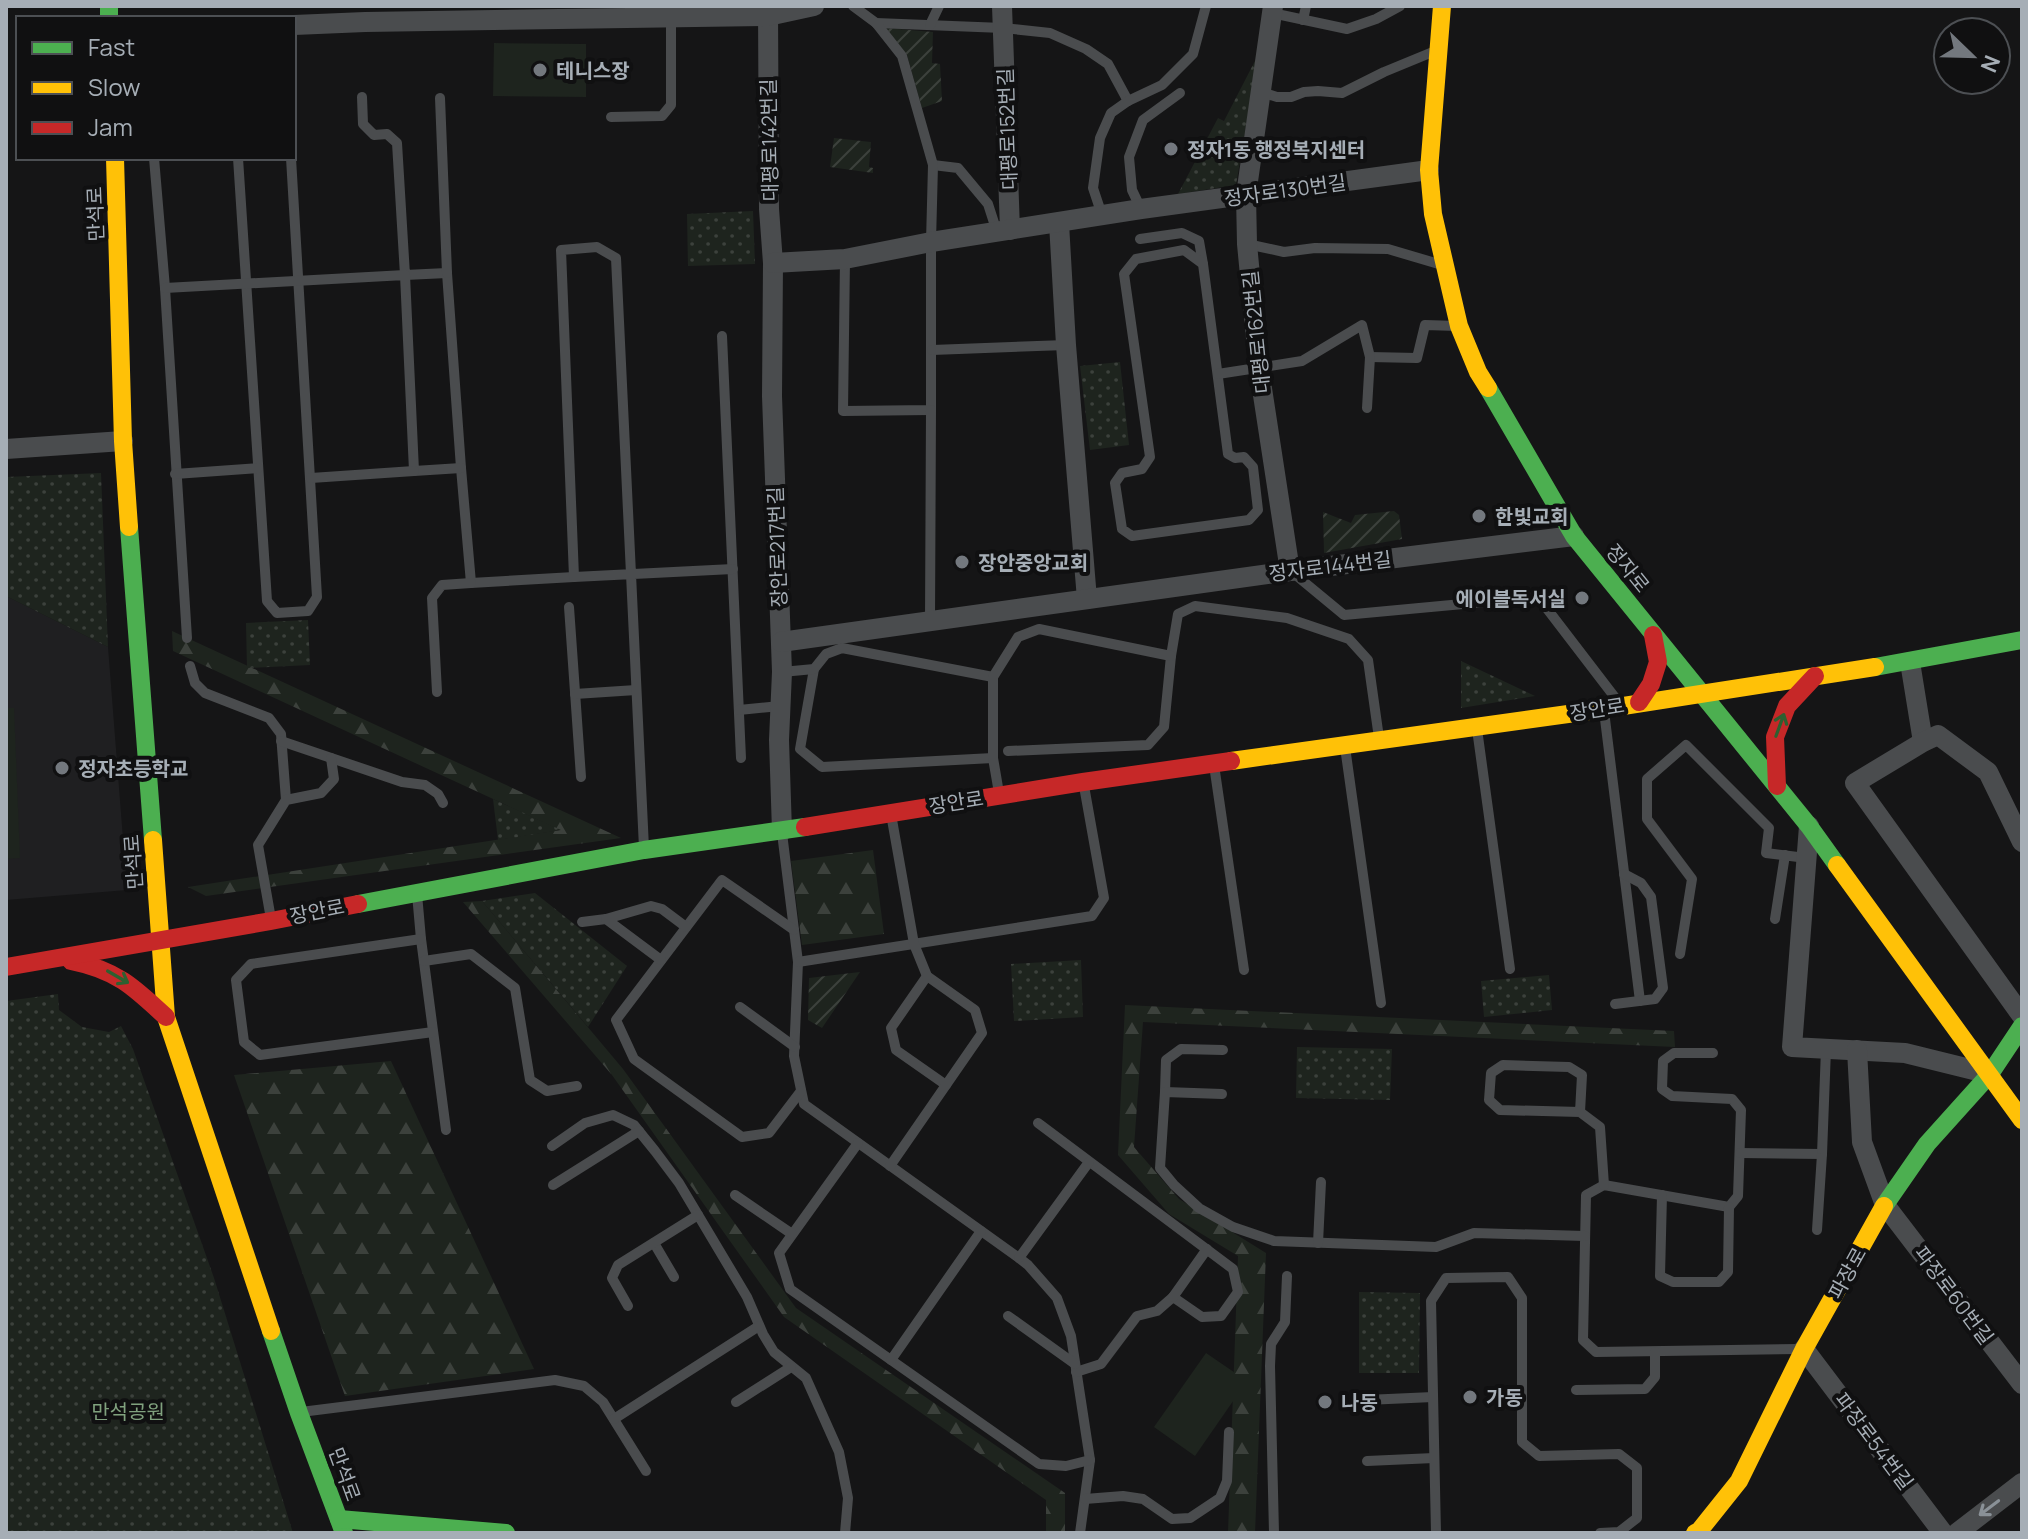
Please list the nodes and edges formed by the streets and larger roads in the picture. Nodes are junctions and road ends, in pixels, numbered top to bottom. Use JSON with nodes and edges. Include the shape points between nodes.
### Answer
{"nodes":[{"id":1,"x":814,"y":6,"type":"edge"},
{"id":2,"x":1002,"y":6,"type":"edge"},
{"id":3,"x":1442,"y":6,"type":"edge"},
{"id":4,"x":1272,"y":10,"type":"edge"},
{"id":5,"x":768,"y":11,"type":"edge"},
{"id":6,"x":366,"y":14,"type":"edge"},
{"id":7,"x":678,"y":14,"type":"edge"},
{"id":8,"x":296,"y":25,"type":"edge"},
{"id":9,"x":115,"y":160,"type":"edge"},
{"id":10,"x":1429,"y":170,"type":"junction"},
{"id":11,"x":1246,"y":195,"type":"junction"},
{"id":12,"x":1059,"y":223,"type":"junction"},
{"id":13,"x":1004,"y":232,"type":"junction"},
{"id":14,"x":773,"y":263,"type":"junction"},
{"id":15,"x":123,"y":441,"type":"junction"},
{"id":16,"x":6,"y":449,"type":"edge"},
{"id":17,"x":1574,"y":536,"type":"junction"},
{"id":18,"x":1290,"y":571,"type":"junction"},
{"id":19,"x":1087,"y":599,"type":"junction"},
{"id":20,"x":1653,"y":635,"type":"junction"},
{"id":21,"x":2022,"y":640,"type":"edge"},
{"id":22,"x":781,"y":642,"type":"junction"},
{"id":23,"x":1910,"y":662,"type":"junction"},
{"id":24,"x":1815,"y":676,"type":"junction"},
{"id":25,"x":1700,"y":693,"type":"junction"},
{"id":26,"x":1621,"y":705,"type":"junction"},
{"id":27,"x":1923,"y":742,"type":"junction"},
{"id":28,"x":1777,"y":786,"type":"junction"},
{"id":29,"x":1809,"y":826,"type":"junction"},
{"id":30,"x":782,"y":831,"type":"junction"},
{"id":31,"x":2022,"y":842,"type":"edge"},
{"id":32,"x":162,"y":940,"type":"junction"},
{"id":33,"x":58,"y":959,"type":"junction"},
{"id":34,"x":6,"y":967,"type":"edge"},
{"id":35,"x":2022,"y":1016,"type":"edge"},
{"id":36,"x":166,"y":1017,"type":"junction"},
{"id":37,"x":2022,"y":1026,"type":"edge"},
{"id":38,"x":2014,"y":1049,"type":"edge"},
{"id":39,"x":1857,"y":1050,"type":"junction"},
{"id":40,"x":1990,"y":1074,"type":"junction"},
{"id":41,"x":2018,"y":1109,"type":"edge"},
{"id":42,"x":1885,"y":1205,"type":"junction"},
{"id":43,"x":1804,"y":1349,"type":"junction"},
{"id":44,"x":2022,"y":1384,"type":"edge"},
{"id":45,"x":2021,"y":1486,"type":"edge"},
{"id":46,"x":342,"y":1526,"type":"edge"},
{"id":47,"x":506,"y":1533,"type":"edge"},
{"id":48,"x":1695,"y":1533,"type":"edge"},
{"id":49,"x":1943,"y":1533,"type":"edge"},
{"id":50,"x":1957,"y":1533,"type":"edge"}],
"edges":[{"from":1,"to":5,"type":"street"},
{"from":2,"to":13,"type":"street","name":"대평로152번길"},
{"from":3,"to":10,"type":"main road","name":"정자로"},
{"from":4,"to":11,"type":"street","name":"대평로162번길"},
{"from":5,"to":7,"type":"street"},
{"from":5,"to":14,"type":"street","name":"대평로142번길"},
{"from":6,"to":7,"type":"street"},
{"from":6,"to":8,"type":"street"},
{"from":9,"to":15,"type":"main road","name":"만석로"},
{"from":10,"to":11,"type":"street","name":"정자로130번길"},
{"from":10,"to":17,"type":"main road","name":"정자로","via":[[1433,214],[1459,326],[1478,372]]},
{"from":11,"to":12,"type":"street","name":"정자로130번길"},
{"from":11,"to":18,"type":"street","name":"대평로162번길","via":[[1259,369]]},
{"from":12,"to":13,"type":"street","name":"정자로130번길"},
{"from":12,"to":19,"type":"street"},
{"from":13,"to":14,"type":"street","name":"정자로130번길","via":[[845,259]]},
{"from":14,"to":22,"type":"street","name":"장안로217번길"},
{"from":15,"to":16,"type":"street"},
{"from":15,"to":32,"type":"main road","name":"만석로"},
{"from":17,"to":18,"type":"street","name":"정자로144번길"},
{"from":17,"to":20,"type":"main road","name":"정자로"},
{"from":18,"to":19,"type":"street","name":"정자로144번길"},
{"from":19,"to":22,"type":"street","name":"정자로144번길"},
{"from":20,"to":25,"type":"main road","name":"정자로"},
{"from":20,"to":26,"type":"main road","via":[[1658,662],[1651,684]]},
{"from":21,"to":23,"type":"main road","name":"장안로"},
{"from":22,"to":30,"type":"street","name":"장안로217번길"},
{"from":23,"to":24,"type":"main road","name":"장안로"},
{"from":23,"to":27,"type":"street"},
{"from":24,"to":25,"type":"main road","name":"장안로"},
{"from":28,"to":24,"type":"main road","one_way":true,"via":[[1775,737],[1787,706]]},
{"from":25,"to":26,"type":"main road","name":"장안로"},
{"from":25,"to":28,"type":"main road","name":"정자로"},
{"from":26,"to":30,"type":"main road","name":"장안로"},
{"from":27,"to":31,"type":"street","via":[[1938,735],[1988,772]]},
{"from":27,"to":35,"type":"street","via":[[1855,783]]},
{"from":28,"to":29,"type":"main road","name":"정자로"},
{"from":29,"to":39,"type":"street","via":[[1792,1047]]},
{"from":29,"to":40,"type":"main road","name":"정자로"},
{"from":30,"to":32,"type":"main road","name":"장안로","via":[[644,850]]},
{"from":32,"to":33,"type":"main road","name":"장안로"},
{"from":32,"to":36,"type":"main road","name":"만석로"},
{"from":33,"to":34,"type":"main road","name":"장안로"},
{"from":33,"to":36,"type":"main road","one_way":true,"via":[[118,975]]},
{"from":36,"to":46,"type":"main road","name":"만석로"},
{"from":37,"to":38,"type":"main road","name":"파장로"},
{"from":38,"to":40,"type":"main road","name":"파장로"},
{"from":39,"to":40,"type":"street","via":[[1905,1053]]},
{"from":39,"to":42,"type":"street","name":"파장로60번길","via":[[1862,1142]]},
{"from":40,"to":41,"type":"main road","name":"정자로"},
{"from":40,"to":42,"type":"main road","name":"파장로","via":[[1927,1144]]},
{"from":42,"to":43,"type":"main road","name":"파장로"},
{"from":42,"to":44,"type":"street","name":"파장로60번길"},
{"from":43,"to":48,"type":"main road","name":"파장로","via":[[1739,1481]]},
{"from":43,"to":49,"type":"street","name":"파장로54번길"},
{"from":45,"to":50,"type":"street","one_way":true},
{"from":46,"to":47,"type":"main road"}]}
